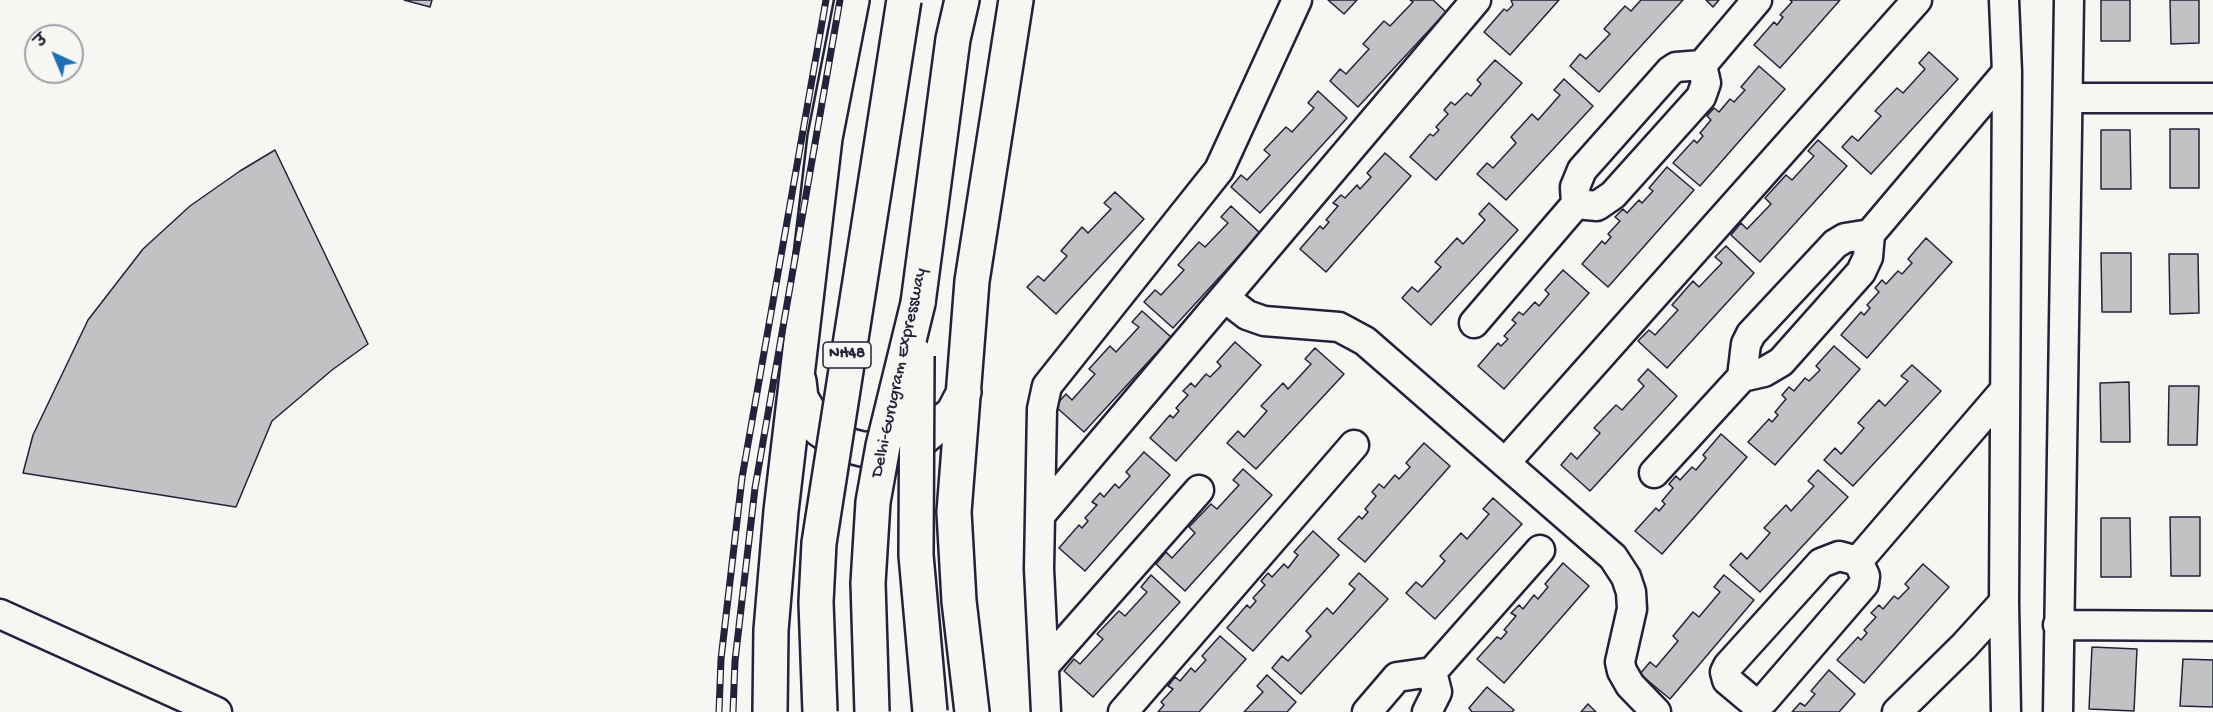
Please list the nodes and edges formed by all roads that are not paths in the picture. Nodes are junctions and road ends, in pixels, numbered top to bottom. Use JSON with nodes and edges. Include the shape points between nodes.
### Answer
{"nodes":[{"id":1,"x":852,"y":0,"type":"edge"},
{"id":2,"x":904,"y":0,"type":"edge"},
{"id":3,"x":962,"y":0,"type":"edge"},
{"id":4,"x":1016,"y":0,"type":"edge"},
{"id":5,"x":1298,"y":0,"type":"edge"},
{"id":6,"x":1476,"y":0,"type":"edge"},
{"id":7,"x":1757,"y":0,"type":"edge"},
{"id":8,"x":1917,"y":0,"type":"edge"},
{"id":9,"x":2004,"y":0,"type":"edge"},
{"id":10,"x":2069,"y":0,"type":"edge"},
{"id":11,"x":1702,"y":65,"type":"junction"},
{"id":12,"x":2007,"y":72,"type":"junction"},
{"id":13,"x":2070,"y":98,"type":"junction"},
{"id":14,"x":2213,"y":98,"type":"edge"},
{"id":15,"x":1576,"y":204,"type":"junction"},
{"id":16,"x":1870,"y":234,"type":"junction"},
{"id":17,"x":1225,"y":298,"type":"junction"},
{"id":18,"x":918,"y":303,"type":"junction"},
{"id":19,"x":1474,"y":323,"type":"dead end"},
{"id":20,"x":798,"y":372,"type":"junction"},
{"id":21,"x":1742,"y":376,"type":"junction"},
{"id":22,"x":2005,"y":390,"type":"junction"},
{"id":23,"x":964,"y":392,"type":"junction"},
{"id":24,"x":1354,"y":445,"type":"dead end"},
{"id":25,"x":1505,"y":463,"type":"junction"},
{"id":26,"x":1654,"y":473,"type":"dead end"},
{"id":27,"x":1199,"y":490,"type":"dead end"},
{"id":28,"x":1042,"y":513,"type":"junction"},
{"id":29,"x":1540,"y":550,"type":"dead end"},
{"id":30,"x":1858,"y":561,"type":"junction"},
{"id":31,"x":2004,"y":602,"type":"junction"},
{"id":32,"x":0,"y":614,"type":"edge"},
{"id":33,"x":2058,"y":626,"type":"junction"},
{"id":34,"x":2213,"y":626,"type":"edge"},
{"id":35,"x":1044,"y":666,"type":"junction"},
{"id":36,"x":1432,"y":672,"type":"junction"},
{"id":37,"x":204,"y":709,"type":"edge"},
{"id":38,"x":770,"y":712,"type":"edge"},
{"id":39,"x":820,"y":712,"type":"edge"},
{"id":40,"x":872,"y":712,"type":"edge"},
{"id":41,"x":930,"y":712,"type":"edge"},
{"id":42,"x":972,"y":712,"type":"edge"},
{"id":43,"x":1046,"y":712,"type":"edge"},
{"id":44,"x":1123,"y":712,"type":"edge"},
{"id":45,"x":1367,"y":712,"type":"edge"},
{"id":46,"x":1427,"y":712,"type":"edge"},
{"id":47,"x":1656,"y":712,"type":"edge"},
{"id":48,"x":1897,"y":712,"type":"edge"},
{"id":49,"x":2006,"y":712,"type":"edge"},
{"id":50,"x":2058,"y":712,"type":"edge"}],
"edges":[{"from":1,"to":20,"type":"main road","via":[[825,138]]},
{"from":2,"to":39,"type":"main road","number":"NH48","bridge":true,"via":[[819,543],[816,602]]},
{"from":3,"to":18,"type":"main road","name":"Delhi-Gurugram Expressway","via":[[953,39]]},
{"from":4,"to":23,"type":"main road","via":[[972,281]]},
{"from":5,"to":28,"type":"street","via":[[1219,170],[1047,386],[1042,410]]},
{"from":6,"to":17,"type":"street"},
{"from":7,"to":11,"type":"street"},
{"from":8,"to":25,"type":"street"},
{"from":9,"to":12,"type":"street"},
{"from":10,"to":13,"type":"street"},
{"from":11,"to":15,"type":"street","via":[[1670,71],[1582,170],[1575,187]]},
{"from":11,"to":15,"type":"street","via":[[1706,83],[1701,97],[1614,195],[1598,206]]},
{"from":12,"to":16,"type":"street"},
{"from":12,"to":22,"type":"street"},
{"from":13,"to":14,"type":"street"},
{"from":13,"to":33,"type":"street"},
{"from":15,"to":19,"type":"street"},
{"from":16,"to":21,"type":"street","via":[[1868,257],[1861,272],[1788,354],[1774,368]]},
{"from":16,"to":21,"type":"street","via":[[1845,238],[1835,244],[1751,334]]},
{"from":17,"to":25,"type":"street","via":[[1247,315],[1264,321],[1339,327],[1351,332]]},
{"from":17,"to":28,"type":"street"},
{"from":18,"to":40,"type":"main road","name":"Delhi-Gurugram Expressway","bridge":true,"via":[[873,502],[868,583]]},
{"from":18,"to":41,"type":"main road","bridge":true,"via":[[916,555]]},
{"from":20,"to":23,"type":"main road","via":[[801,398],[819,429],[839,443],[862,449],[888,449],[924,437],[953,413]]},
{"from":20,"to":38,"type":"main road","via":[[772,618]]},
{"from":21,"to":26,"type":"street"},
{"from":22,"to":30,"type":"street"},
{"from":22,"to":31,"type":"street"},
{"from":23,"to":42,"type":"main road","via":[[954,512]]},
{"from":24,"to":44,"type":"street"},
{"from":25,"to":47,"type":"street","via":[[1612,557],[1626,577],[1632,609],[1620,662],[1630,685]]},
{"from":27,"to":35,"type":"street"},
{"from":28,"to":35,"type":"street","via":[[1039,569]]},
{"from":29,"to":36,"type":"street"},
{"from":30,"to":30,"type":"street","via":[[1864,584],[1764,700],[1752,701],[1727,680],[1725,672],[1730,663],[1821,564],[1839,556]]},
{"from":31,"to":48,"type":"street"},
{"from":31,"to":49,"type":"street"},
{"from":32,"to":37,"type":"street"},
{"from":33,"to":34,"type":"street"},
{"from":33,"to":50,"type":"street"},
{"from":35,"to":43,"type":"street"},
{"from":36,"to":45,"type":"street","via":[[1397,677]]},
{"from":36,"to":46,"type":"street","via":[[1437,692]]}]}
